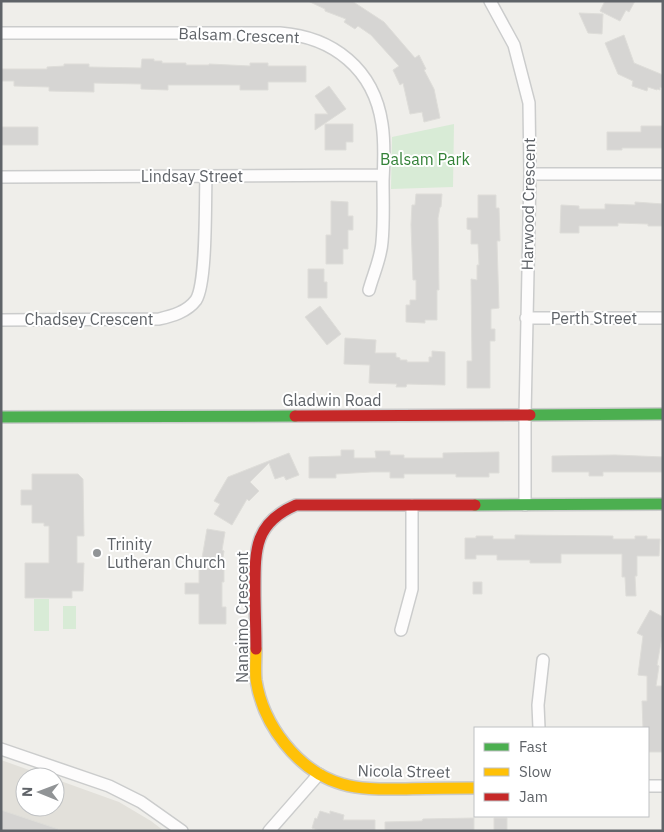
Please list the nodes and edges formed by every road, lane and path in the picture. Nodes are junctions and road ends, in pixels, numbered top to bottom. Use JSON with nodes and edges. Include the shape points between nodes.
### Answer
{"nodes":[{"id":1,"x":490,"y":1,"type":"edge"},
{"id":2,"x":1,"y":33,"type":"edge"},
{"id":3,"x":530,"y":174,"type":"junction"},
{"id":4,"x":663,"y":174,"type":"edge"},
{"id":5,"x":383,"y":175,"type":"junction"},
{"id":6,"x":206,"y":176,"type":"junction"},
{"id":7,"x":1,"y":177,"type":"edge"},
{"id":8,"x":369,"y":290,"type":"dead end"},
{"id":9,"x":526,"y":318,"type":"junction"},
{"id":10,"x":663,"y":318,"type":"edge"},
{"id":11,"x":1,"y":320,"type":"edge"},
{"id":12,"x":663,"y":414,"type":"edge"},
{"id":13,"x":525,"y":416,"type":"junction"},
{"id":14,"x":1,"y":417,"type":"edge"},
{"id":15,"x":663,"y":504,"type":"edge"},
{"id":16,"x":412,"y":505,"type":"junction"},
{"id":17,"x":525,"y":505,"type":"junction"},
{"id":18,"x":401,"y":630,"type":"dead end"},
{"id":19,"x":543,"y":660,"type":"dead end"},
{"id":20,"x":539,"y":727,"type":"edge"},
{"id":21,"x":1,"y":749,"type":"edge"},
{"id":22,"x":319,"y":774,"type":"junction"},
{"id":23,"x":649,"y":786,"type":"edge"},
{"id":24,"x":663,"y":786,"type":"edge"},
{"id":25,"x":474,"y":788,"type":"edge"},
{"id":26,"x":182,"y":831,"type":"edge"},
{"id":27,"x":269,"y":831,"type":"edge"}],
"edges":[{"from":1,"to":3,"type":"street","name":"Harwood Crescent","via":[[514,45],[528,103]]},
{"from":2,"to":5,"type":"street","name":"Balsam Crescent","via":[[280,33],[311,38],[349,59],[368,84],[382,122]]},
{"from":3,"to":4,"type":"street"},
{"from":3,"to":9,"type":"street","name":"Harwood Crescent"},
{"from":5,"to":6,"type":"street","name":"Lindsay Street"},
{"from":5,"to":8,"type":"street","name":"Balsam Crescent","via":[[382,244]]},
{"from":6,"to":7,"type":"street","name":"Lindsay Street"},
{"from":6,"to":11,"type":"street","name":"Chadsey Crescent","via":[[202,281],[196,300],[178,314],[159,319]]},
{"from":9,"to":10,"type":"street","name":"Perth Street"},
{"from":9,"to":13,"type":"street","name":"Harwood Crescent"},
{"from":12,"to":13,"type":"street","name":"Gladwin Road"},
{"from":13,"to":14,"type":"street","name":"Gladwin Road"},
{"from":13,"to":17,"type":"street"},
{"from":15,"to":17,"type":"street","name":"Nanaimo Crescent"},
{"from":16,"to":17,"type":"street","name":"Nanaimo Crescent"},
{"from":16,"to":18,"type":"street","via":[[412,589]]},
{"from":16,"to":22,"type":"street","name":"Nanaimo Crescent","via":[[296,505],[280,511],[258,538],[255,555],[255,648],[259,694],[276,732],[302,761]]},
{"from":19,"to":20,"type":"street"},
{"from":21,"to":26,"type":"street","via":[[109,786],[140,802]]},
{"from":22,"to":25,"type":"street","name":"Nicola Street","via":[[340,784],[371,790]]},
{"from":22,"to":27,"type":"street"},
{"from":23,"to":24,"type":"street"}]}
